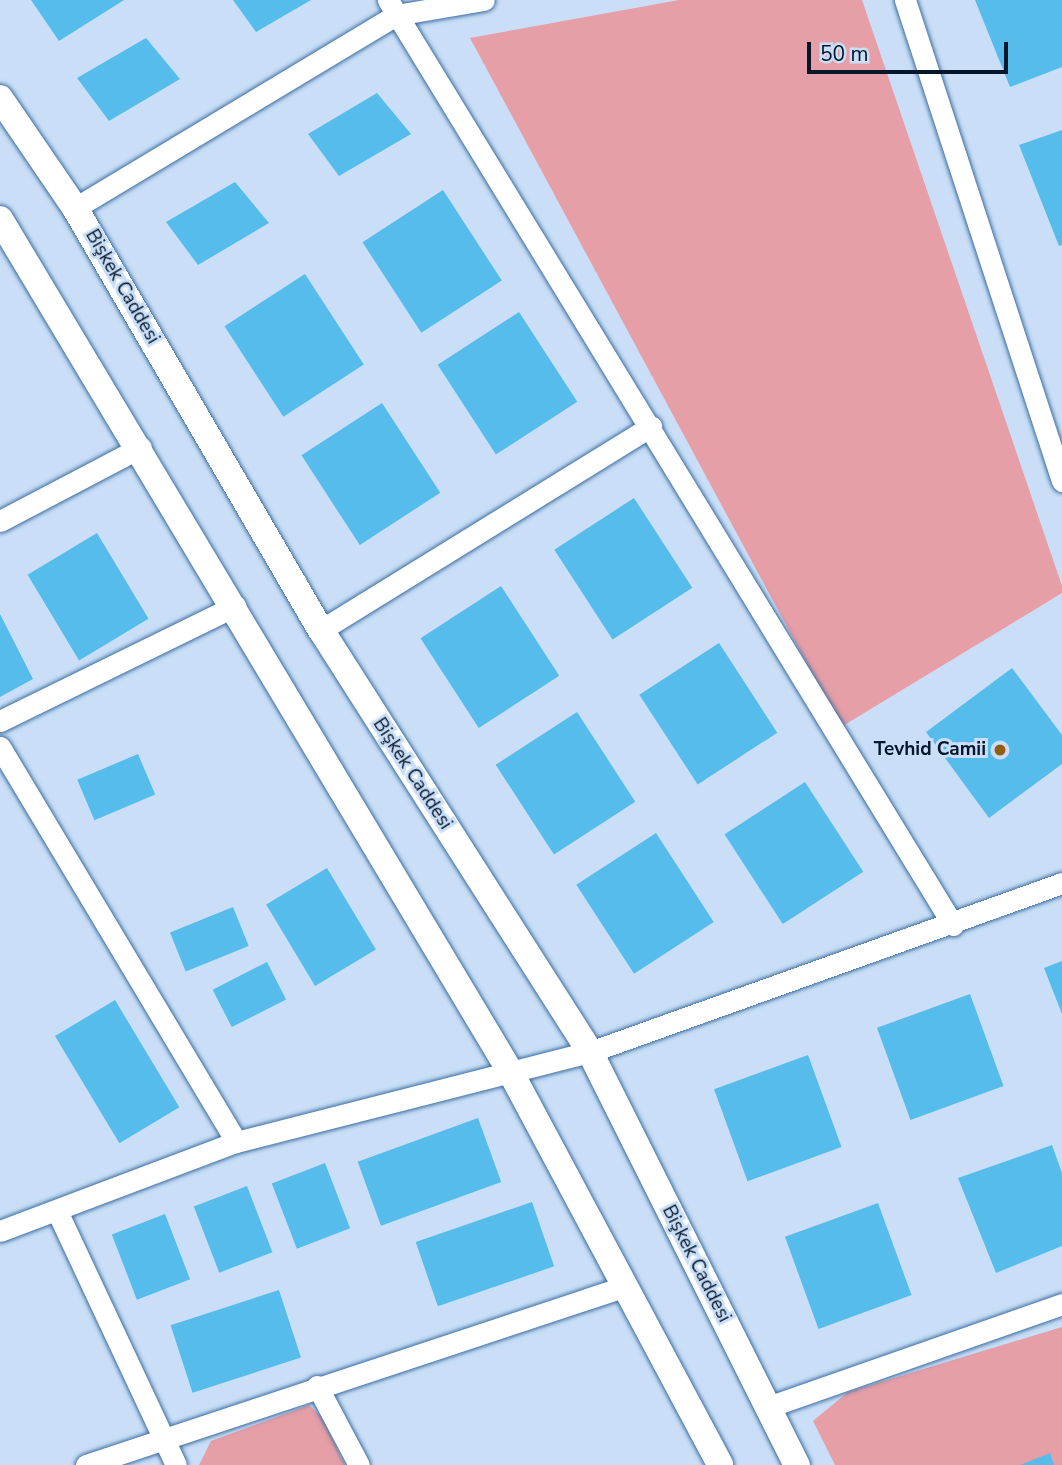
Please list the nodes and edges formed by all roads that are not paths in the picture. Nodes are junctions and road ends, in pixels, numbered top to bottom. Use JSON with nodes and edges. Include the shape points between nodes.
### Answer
{"nodes":[{"id":1,"x":484,"y":0,"type":"edge"},
{"id":2,"x":905,"y":0,"type":"edge"},
{"id":3,"x":392,"y":7,"type":"edge"},
{"id":4,"x":0,"y":98,"type":"edge"},
{"id":5,"x":75,"y":208,"type":"junction"},
{"id":6,"x":0,"y":219,"type":"edge"},
{"id":7,"x":651,"y":426,"type":"junction"},
{"id":8,"x":141,"y":447,"type":"junction"},
{"id":9,"x":1060,"y":469,"type":"edge"},
{"id":10,"x":0,"y":521,"type":"edge"},
{"id":11,"x":235,"y":606,"type":"junction"},
{"id":12,"x":321,"y":630,"type":"junction"},
{"id":13,"x":0,"y":721,"type":"edge"},
{"id":14,"x":0,"y":747,"type":"edge"},
{"id":15,"x":1062,"y":883,"type":"edge"},
{"id":16,"x":953,"y":925,"type":"junction"},
{"id":17,"x":590,"y":1052,"type":"junction"},
{"id":18,"x":510,"y":1071,"type":"junction"},
{"id":19,"x":236,"y":1142,"type":"junction"},
{"id":20,"x":57,"y":1211,"type":"junction"},
{"id":21,"x":0,"y":1230,"type":"edge"},
{"id":22,"x":626,"y":1286,"type":"junction"},
{"id":23,"x":1062,"y":1304,"type":"edge"},
{"id":24,"x":317,"y":1386,"type":"junction"},
{"id":25,"x":768,"y":1408,"type":"junction"},
{"id":26,"x":164,"y":1438,"type":"junction"},
{"id":27,"x":86,"y":1465,"type":"edge"},
{"id":28,"x":176,"y":1465,"type":"edge"},
{"id":29,"x":359,"y":1465,"type":"edge"},
{"id":30,"x":720,"y":1465,"type":"edge"},
{"id":31,"x":797,"y":1465,"type":"edge"}],
"edges":[{"from":1,"to":3,"type":"street"},
{"from":2,"to":9,"type":"street"},
{"from":3,"to":5,"type":"street"},
{"from":3,"to":7,"type":"street"},
{"from":4,"to":5,"type":"street","name":"Bişkek Caddesi"},
{"from":5,"to":12,"type":"street","name":"Bişkek Caddesi"},
{"from":6,"to":8,"type":"street"},
{"from":7,"to":12,"type":"street"},
{"from":7,"to":16,"type":"street"},
{"from":8,"to":10,"type":"street"},
{"from":8,"to":11,"type":"street"},
{"from":11,"to":13,"type":"street"},
{"from":11,"to":18,"type":"street"},
{"from":12,"to":17,"type":"street","name":"Bişkek Caddesi"},
{"from":14,"to":19,"type":"street"},
{"from":15,"to":16,"type":"street"},
{"from":16,"to":17,"type":"street"},
{"from":17,"to":18,"type":"street"},
{"from":17,"to":25,"type":"street","name":"Bişkek Caddesi"},
{"from":18,"to":19,"type":"street"},
{"from":18,"to":22,"type":"street"},
{"from":19,"to":20,"type":"street"},
{"from":20,"to":21,"type":"street"},
{"from":20,"to":26,"type":"street"},
{"from":22,"to":24,"type":"street"},
{"from":22,"to":30,"type":"street"},
{"from":23,"to":25,"type":"street"},
{"from":24,"to":26,"type":"street"},
{"from":24,"to":29,"type":"street"},
{"from":25,"to":31,"type":"street","name":"Bişkek Caddesi"},
{"from":26,"to":27,"type":"street"},
{"from":26,"to":28,"type":"street"}]}
